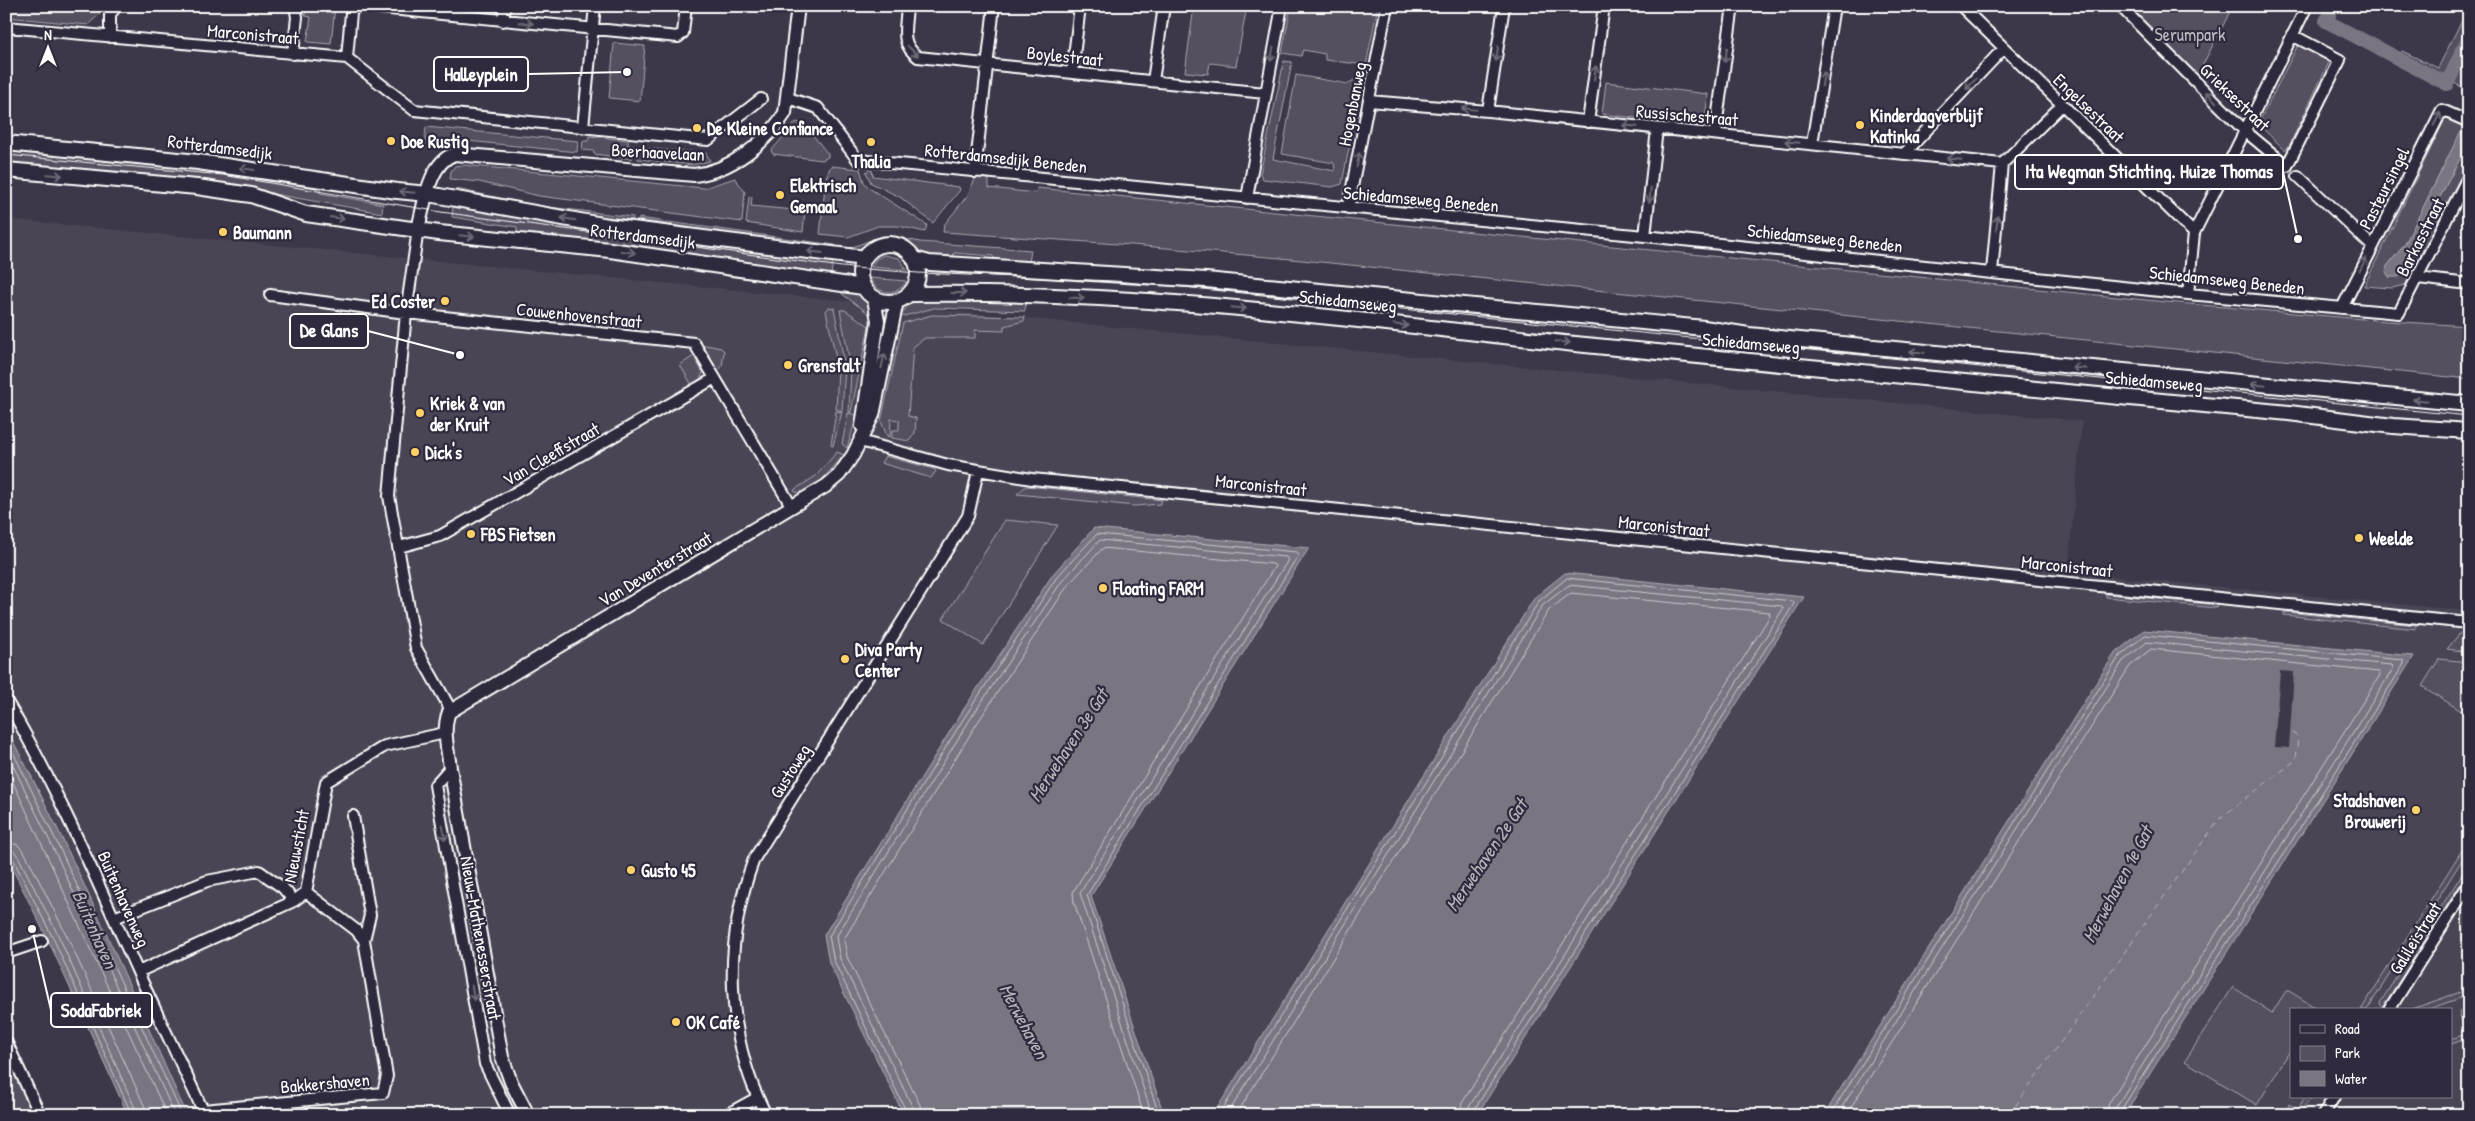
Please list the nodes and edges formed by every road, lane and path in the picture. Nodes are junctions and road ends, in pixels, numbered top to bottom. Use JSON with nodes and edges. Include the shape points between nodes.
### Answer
{"nodes":[{"id":1,"x":117,"y":6,"type":"edge"},
{"id":2,"x":295,"y":6,"type":"edge"},
{"id":3,"x":505,"y":6,"type":"edge"},
{"id":4,"x":595,"y":6,"type":"edge"},
{"id":5,"x":686,"y":6,"type":"edge"},
{"id":6,"x":798,"y":6,"type":"edge"},
{"id":7,"x":907,"y":6,"type":"edge"},
{"id":8,"x":994,"y":6,"type":"edge"},
{"id":9,"x":1080,"y":6,"type":"edge"},
{"id":10,"x":1164,"y":6,"type":"edge"},
{"id":11,"x":1282,"y":6,"type":"edge"},
{"id":12,"x":1387,"y":6,"type":"edge"},
{"id":13,"x":1504,"y":6,"type":"edge"},
{"id":14,"x":1604,"y":6,"type":"edge"},
{"id":15,"x":1733,"y":6,"type":"edge"},
{"id":16,"x":1834,"y":6,"type":"edge"},
{"id":17,"x":1961,"y":6,"type":"edge"},
{"id":18,"x":2120,"y":6,"type":"edge"},
{"id":19,"x":2307,"y":6,"type":"edge"},
{"id":20,"x":503,"y":21,"type":"junction"},
{"id":21,"x":6,"y":28,"type":"edge"},
{"id":22,"x":592,"y":30,"type":"junction"},
{"id":23,"x":2292,"y":36,"type":"junction"},
{"id":24,"x":110,"y":37,"type":"junction"},
{"id":25,"x":2004,"y":48,"type":"junction"},
{"id":26,"x":293,"y":54,"type":"junction"},
{"id":27,"x":347,"y":58,"type":"junction"},
{"id":28,"x":988,"y":64,"type":"junction"},
{"id":29,"x":1072,"y":73,"type":"junction"},
{"id":30,"x":1153,"y":81,"type":"junction"},
{"id":31,"x":1265,"y":93,"type":"junction"},
{"id":32,"x":788,"y":98,"type":"junction"},
{"id":33,"x":760,"y":99,"type":"dead end"},
{"id":34,"x":1369,"y":101,"type":"junction"},
{"id":35,"x":2062,"y":105,"type":"junction"},
{"id":36,"x":1488,"y":111,"type":"junction"},
{"id":37,"x":1588,"y":122,"type":"junction"},
{"id":38,"x":2469,"y":122,"type":"edge"},
{"id":39,"x":583,"y":127,"type":"junction"},
{"id":40,"x":1656,"y":129,"type":"junction"},
{"id":41,"x":2245,"y":131,"type":"junction"},
{"id":42,"x":1715,"y":134,"type":"junction"},
{"id":43,"x":6,"y":143,"type":"edge"},
{"id":44,"x":1812,"y":144,"type":"junction"},
{"id":45,"x":1904,"y":154,"type":"junction"},
{"id":46,"x":2002,"y":164,"type":"junction"},
{"id":47,"x":6,"y":170,"type":"edge"},
{"id":48,"x":975,"y":172,"type":"junction"},
{"id":49,"x":2469,"y":175,"type":"edge"},
{"id":50,"x":2298,"y":176,"type":"dead end"},
{"id":51,"x":428,"y":194,"type":"junction"},
{"id":52,"x":1247,"y":198,"type":"junction"},
{"id":53,"x":1348,"y":208,"type":"junction"},
{"id":54,"x":418,"y":230,"type":"junction"},
{"id":55,"x":2194,"y":233,"type":"junction"},
{"id":56,"x":1645,"y":236,"type":"junction"},
{"id":57,"x":2372,"y":246,"type":"junction"},
{"id":58,"x":864,"y":258,"type":"junction"},
{"id":59,"x":914,"y":259,"type":"junction"},
{"id":60,"x":1992,"y":272,"type":"junction"},
{"id":61,"x":2418,"y":278,"type":"junction"},
{"id":62,"x":2469,"y":284,"type":"edge"},
{"id":63,"x":863,"y":287,"type":"junction"},
{"id":64,"x":910,"y":294,"type":"junction"},
{"id":65,"x":2188,"y":294,"type":"junction"},
{"id":66,"x":270,"y":295,"type":"dead end"},
{"id":67,"x":874,"y":298,"type":"junction"},
{"id":68,"x":897,"y":302,"type":"junction"},
{"id":69,"x":2342,"y":308,"type":"junction"},
{"id":70,"x":2399,"y":313,"type":"joint"},
{"id":71,"x":406,"y":314,"type":"junction"},
{"id":72,"x":715,"y":378,"type":"junction"},
{"id":73,"x":2469,"y":404,"type":"edge"},
{"id":74,"x":2469,"y":431,"type":"edge"},
{"id":75,"x":860,"y":441,"type":"junction"},
{"id":76,"x":978,"y":471,"type":"junction"},
{"id":77,"x":792,"y":507,"type":"junction"},
{"id":78,"x":399,"y":546,"type":"junction"},
{"id":79,"x":2469,"y":623,"type":"edge"},
{"id":80,"x":6,"y":700,"type":"edge"},
{"id":81,"x":451,"y":710,"type":"junction"},
{"id":82,"x":445,"y":732,"type":"junction"},
{"id":83,"x":450,"y":768,"type":"junction"},
{"id":84,"x":353,"y":816,"type":"dead end"},
{"id":85,"x":2469,"y":884,"type":"edge"},
{"id":86,"x":306,"y":892,"type":"junction"},
{"id":87,"x":294,"y":901,"type":"junction"},
{"id":88,"x":114,"y":918,"type":"junction"},
{"id":89,"x":364,"y":940,"type":"junction"},
{"id":90,"x":42,"y":941,"type":"dead end"},
{"id":91,"x":6,"y":953,"type":"edge"},
{"id":92,"x":138,"y":972,"type":"junction"},
{"id":93,"x":2390,"y":1008,"type":"edge"},
{"id":94,"x":6,"y":1041,"type":"edge"},
{"id":95,"x":757,"y":1098,"type":"junction"},
{"id":96,"x":2333,"y":1098,"type":"edge"},
{"id":97,"x":204,"y":1112,"type":"edge"},
{"id":98,"x":40,"y":1115,"type":"edge"},
{"id":99,"x":510,"y":1115,"type":"edge"},
{"id":100,"x":528,"y":1115,"type":"edge"},
{"id":101,"x":726,"y":1115,"type":"edge"},
{"id":102,"x":766,"y":1115,"type":"edge"},
{"id":103,"x":2323,"y":1115,"type":"edge"}],
"edges":[{"from":1,"to":24,"type":"street","via":[[110,14]]},
{"from":2,"to":26,"type":"street"},
{"from":3,"to":20,"type":"street"},
{"from":4,"to":22,"type":"street"},
{"from":5,"to":22,"type":"street","via":[[683,33],[678,37]]},
{"from":6,"to":32,"type":"street","name":"Boerhaavelaan"},
{"from":7,"to":28,"type":"street","name":"Boylestraat","one_way":true,"via":[[904,42],[911,52],[918,57]]},
{"from":8,"to":28,"type":"street"},
{"from":9,"to":29,"type":"street"},
{"from":10,"to":30,"type":"street"},
{"from":11,"to":31,"type":"street","one_way":true},
{"from":12,"to":34,"type":"street","name":"Hogenbanweg"},
{"from":13,"to":36,"type":"street","one_way":true},
{"from":37,"to":14,"type":"street","one_way":true},
{"from":15,"to":42,"type":"street","one_way":true},
{"from":44,"to":16,"type":"street","one_way":true},
{"from":17,"to":25,"type":"street","name":"Engelsestraat"},
{"from":41,"to":18,"type":"street","name":"Grieksestraat","one_way":true},
{"from":19,"to":23,"type":"street"},
{"from":20,"to":22,"type":"street","one_way":true},
{"from":20,"to":27,"type":"street","via":[[359,6],[351,13]]},
{"from":21,"to":24,"type":"street","name":"Marconistraat"},
{"from":22,"to":39,"type":"street"},
{"from":23,"to":41,"type":"street"},
{"from":23,"to":41,"type":"street","name":"Grieksestraat","via":[[2340,60],[2287,166]]},
{"from":24,"to":26,"type":"street","name":"Marconistraat"},
{"from":25,"to":35,"type":"street","name":"Engelsestraat"},
{"from":25,"to":45,"type":"street","one_way":true},
{"from":26,"to":27,"type":"street","name":"Marconistraat"},
{"from":27,"to":39,"type":"street","via":[[409,108]]},
{"from":28,"to":29,"type":"street","name":"Boylestraat"},
{"from":28,"to":48,"type":"street"},
{"from":29,"to":30,"type":"street","name":"Boylestraat"},
{"from":30,"to":31,"type":"street","name":"Boylestraat"},
{"from":31,"to":52,"type":"street"},
{"from":32,"to":48,"type":"street","name":"Rotterdamsedijk Beneden","via":[[818,108],[858,160]]},
{"from":32,"to":51,"type":"street","name":"Boerhaavelaan","via":[[785,113],[776,126],[755,146],[717,171],[694,175],[455,154],[446,156],[438,166]]},
{"from":33,"to":39,"type":"street","via":[[708,140]]},
{"from":36,"to":34,"type":"street","name":"Russischestraat","one_way":true},
{"from":53,"to":34,"type":"street","name":"Hogenbanweg","one_way":true},
{"from":35,"to":46,"type":"street"},
{"from":35,"to":55,"type":"street","name":"Engelsestraat"},
{"from":36,"to":37,"type":"street","name":"Russischestraat"},
{"from":40,"to":37,"type":"street","name":"Russischestraat","one_way":true},
{"from":57,"to":38,"type":"street","name":"Pasteursingel","one_way":true,"via":[[2442,110]]},
{"from":40,"to":42,"type":"street","name":"Russischestraat"},
{"from":40,"to":56,"type":"street","one_way":true},
{"from":41,"to":55,"type":"street"},
{"from":44,"to":42,"type":"street","name":"Russischestraat","one_way":true},
{"from":51,"to":43,"type":"main road","name":"Rotterdamsedijk","one_way":true,"via":[[198,162]]},
{"from":44,"to":45,"type":"street","name":"Russischestraat"},
{"from":46,"to":45,"type":"street","name":"Russischestraat","one_way":true},
{"from":60,"to":46,"type":"street","one_way":true},
{"from":47,"to":54,"type":"main road","name":"Rotterdamsedijk","one_way":true,"via":[[251,195],[306,214]]},
{"from":48,"to":52,"type":"street","name":"Rotterdamsedijk Beneden"},
{"from":49,"to":61,"type":"street","name":"Barkasstraat"},
{"from":50,"to":57,"type":"street"},
{"from":51,"to":54,"type":"street"},
{"from":58,"to":51,"type":"main road","name":"Rotterdamsedijk","one_way":true,"via":[[608,226]]},
{"from":52,"to":53,"type":"street","name":"Schiedamseweg Beneden"},
{"from":53,"to":56,"type":"street","name":"Schiedamseweg Beneden"},
{"from":54,"to":63,"type":"main road","name":"Rotterdamsedijk","one_way":true,"via":[[610,250]]},
{"from":54,"to":71,"type":"street"},
{"from":55,"to":65,"type":"street"},
{"from":56,"to":60,"type":"street","name":"Schiedamseweg Beneden"},
{"from":69,"to":57,"type":"street","name":"Pasteursingel","one_way":true},
{"from":58,"to":59,"type":"main road","via":[[875,247],[889,244],[904,248]]},
{"from":58,"to":63,"type":"main road","via":[[859,272]]},
{"from":59,"to":64,"type":"main road","via":[[918,273]]},
{"from":73,"to":59,"type":"main road","name":"Schiedamseweg","one_way":true,"via":[[1206,280],[929,264]]},
{"from":60,"to":65,"type":"street","name":"Schiedamseweg Beneden"},
{"from":61,"to":62,"type":"street"},
{"from":61,"to":70,"type":"street","name":"Barkasstraat"},
{"from":63,"to":67,"type":"main road"},
{"from":64,"to":68,"type":"main road"},
{"from":64,"to":74,"type":"main road","name":"Schiedamseweg","one_way":true,"via":[[963,293],[1206,304],[1661,353]]},
{"from":65,"to":69,"type":"street","name":"Schiedamseweg Beneden"},
{"from":66,"to":71,"type":"street","name":"Couwenhovenstraat"},
{"from":67,"to":68,"type":"main road","via":[[881,302]]},
{"from":67,"to":75,"type":"street","name":"Van Deventerstraat","via":[[878,322]]},
{"from":75,"to":68,"type":"street","name":"Van Deventerstraat","one_way":true,"via":[[873,415]]},
{"from":69,"to":70,"type":"street","name":"Schiedamseweg Beneden"},
{"from":71,"to":72,"type":"street","name":"Couwenhovenstraat","via":[[694,343]]},
{"from":71,"to":78,"type":"street","via":[[389,496]]},
{"from":72,"to":77,"type":"street","name":"Couwenhovenstraat"},
{"from":72,"to":78,"type":"street","name":"Van Cleeffstraat","via":[[440,536]]},
{"from":75,"to":76,"type":"street","name":"Marconistraat"},
{"from":75,"to":77,"type":"street","name":"Van Deventerstraat","via":[[839,475]]},
{"from":76,"to":79,"type":"street","name":"Marconistraat"},
{"from":76,"to":95,"type":"street","name":"Gustoweg","via":[[968,516],[754,859],[742,890],[732,955],[732,997],[738,1033]]},
{"from":77,"to":81,"type":"street","name":"Van Deventerstraat"},
{"from":78,"to":81,"type":"street","via":[[416,648]]},
{"from":80,"to":88,"type":"street","name":"Buitenhavenweg","via":[[55,789]]},
{"from":81,"to":82,"type":"street","name":"Nieuw-Mathenesserstraat","via":[[445,721]]},
{"from":82,"to":83,"type":"street","name":"Nieuw-Mathenesserstraat"},
{"from":82,"to":86,"type":"street","name":"Nieuwsticht","via":[[385,746],[326,782]]},
{"from":83,"to":99,"type":"street","name":"Nieuw-Mathenesserstraat","one_way":true,"via":[[435,785],[485,1064]]},
{"from":83,"to":100,"type":"street","name":"Nieuw-Mathenesserstraat","via":[[502,1057]]},
{"from":84,"to":89,"type":"street","name":"Bakkershaven","via":[[370,915]]},
{"from":85,"to":93,"type":"street","name":"Galileïstraat"},
{"from":86,"to":87,"type":"street","name":"Nieuwsticht"},
{"from":86,"to":89,"type":"street","via":[[356,930]]},
{"from":87,"to":88,"type":"street","via":[[283,888],[259,871],[208,881]]},
{"from":87,"to":92,"type":"street","name":"Nieuwsticht"},
{"from":88,"to":92,"type":"street","name":"Buitenhavenweg"},
{"from":89,"to":97,"type":"street","name":"Bakkershaven","via":[[387,1076],[383,1094]]},
{"from":90,"to":91,"type":"street"},
{"from":92,"to":97,"type":"street","name":"Buitenhavenweg"},
{"from":94,"to":98,"type":"street"},
{"from":95,"to":101,"type":"street"},
{"from":95,"to":102,"type":"street","name":"Gustoweg"},
{"from":96,"to":103,"type":"street"}]}
